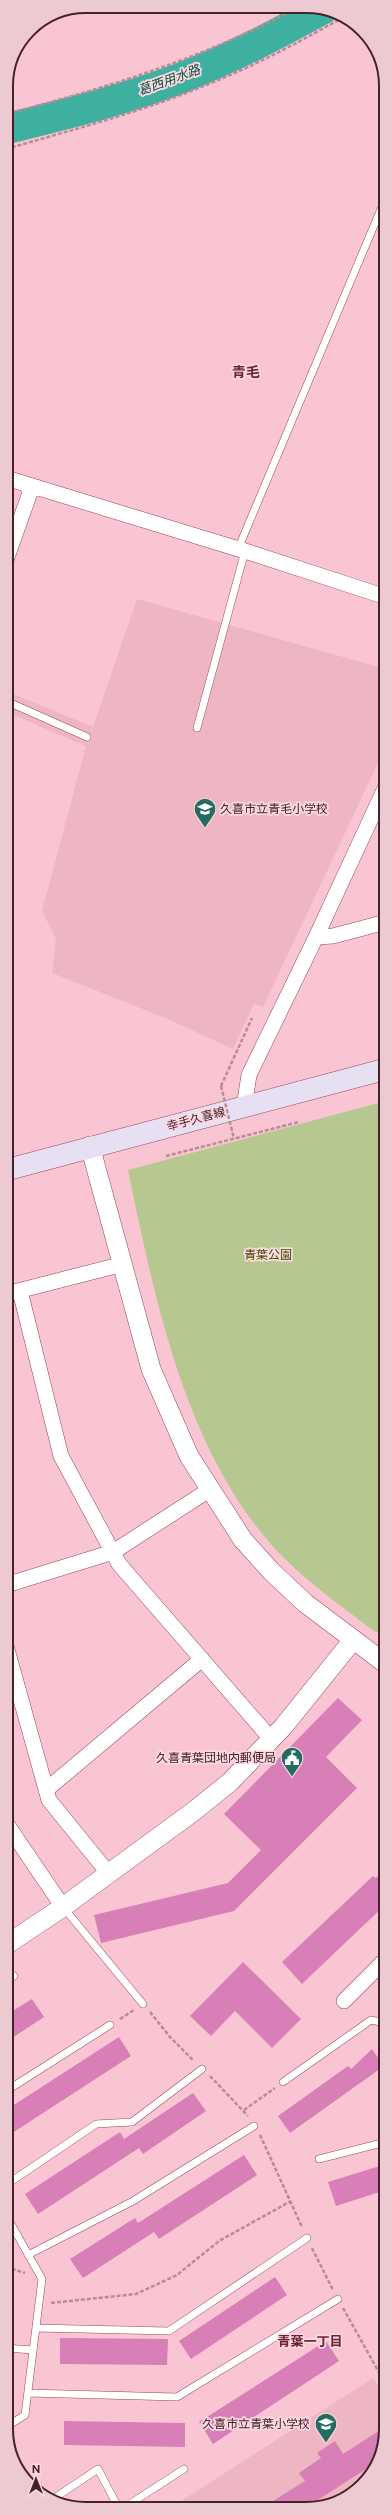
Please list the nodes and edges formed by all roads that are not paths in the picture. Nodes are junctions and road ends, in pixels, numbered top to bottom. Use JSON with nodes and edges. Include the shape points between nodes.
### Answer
{"nodes":[{"id":1,"x":379,"y":214,"type":"edge"},
{"id":2,"x":13,"y":480,"type":"edge"},
{"id":3,"x":32,"y":487,"type":"junction"},
{"id":4,"x":13,"y":540,"type":"edge"},
{"id":5,"x":242,"y":550,"type":"junction"},
{"id":6,"x":379,"y":595,"type":"edge"},
{"id":7,"x":13,"y":704,"type":"edge"},
{"id":8,"x":197,"y":728,"type":"dead end"},
{"id":9,"x":86,"y":737,"type":"dead end"},
{"id":10,"x":379,"y":801,"type":"edge"},
{"id":11,"x":379,"y":924,"type":"edge"},
{"id":12,"x":316,"y":937,"type":"junction"},
{"id":13,"x":379,"y":1071,"type":"edge"},
{"id":14,"x":244,"y":1107,"type":"junction"},
{"id":15,"x":90,"y":1146,"type":"junction"},
{"id":16,"x":13,"y":1168,"type":"edge"},
{"id":17,"x":123,"y":1264,"type":"junction"},
{"id":18,"x":13,"y":1292,"type":"edge"},
{"id":19,"x":209,"y":1490,"type":"junction"},
{"id":20,"x":113,"y":1552,"type":"junction"},
{"id":21,"x":13,"y":1583,"type":"edge"},
{"id":22,"x":353,"y":1640,"type":"junction"},
{"id":23,"x":202,"y":1659,"type":"junction"},
{"id":24,"x":379,"y":1659,"type":"edge"},
{"id":25,"x":13,"y":1671,"type":"edge"},
{"id":26,"x":272,"y":1740,"type":"junction"},
{"id":27,"x":46,"y":1790,"type":"junction"},
{"id":28,"x":13,"y":1834,"type":"edge"},
{"id":29,"x":108,"y":1874,"type":"junction"},
{"id":30,"x":63,"y":1908,"type":"junction"},
{"id":31,"x":13,"y":1940,"type":"edge"},
{"id":32,"x":379,"y":1966,"type":"edge"},
{"id":33,"x":344,"y":2001,"type":"dead end"},
{"id":34,"x":143,"y":2004,"type":"road end"},
{"id":35,"x":379,"y":2022,"type":"edge"},
{"id":36,"x":110,"y":2025,"type":"road end"},
{"id":37,"x":202,"y":2069,"type":"road end"},
{"id":38,"x":283,"y":2082,"type":"road end"},
{"id":39,"x":13,"y":2087,"type":"edge"},
{"id":40,"x":254,"y":2126,"type":"dead end"},
{"id":41,"x":379,"y":2144,"type":"edge"},
{"id":42,"x":319,"y":2159,"type":"dead end"},
{"id":43,"x":13,"y":2180,"type":"edge"},
{"id":44,"x":13,"y":2228,"type":"edge"},
{"id":45,"x":307,"y":2238,"type":"dead end"},
{"id":46,"x":28,"y":2255,"type":"junction"},
{"id":47,"x":338,"y":2299,"type":"dead end"},
{"id":48,"x":36,"y":2328,"type":"junction"},
{"id":49,"x":13,"y":2349,"type":"edge"},
{"id":50,"x":33,"y":2350,"type":"junction"},
{"id":51,"x":28,"y":2393,"type":"junction"},
{"id":52,"x":13,"y":2423,"type":"edge"},
{"id":53,"x":184,"y":2469,"type":"dead end"},
{"id":54,"x":58,"y":2496,"type":"edge"},
{"id":55,"x":115,"y":2502,"type":"edge"},
{"id":56,"x":133,"y":2502,"type":"edge"}],
"edges":[{"from":1,"to":5,"type":"lane"},
{"from":2,"to":3,"type":"street"},
{"from":3,"to":4,"type":"street"},
{"from":3,"to":5,"type":"street"},
{"from":5,"to":6,"type":"street"},
{"from":5,"to":8,"type":"lane"},
{"from":7,"to":9,"type":"lane"},
{"from":10,"to":12,"type":"street"},
{"from":11,"to":12,"type":"street","via":[[333,936]]},
{"from":12,"to":14,"type":"street","via":[[249,1075]]},
{"from":13,"to":14,"type":"main road","name":"幸手久喜線"},
{"from":14,"to":15,"type":"main road","name":"幸手久喜線"},
{"from":15,"to":16,"type":"main road","name":"幸手久喜線"},
{"from":15,"to":17,"type":"street"},
{"from":17,"to":18,"type":"street"},
{"from":17,"to":19,"type":"street","via":[[151,1369],[189,1456]]},
{"from":18,"to":20,"type":"street","via":[[62,1456]]},
{"from":19,"to":20,"type":"street"},
{"from":19,"to":22,"type":"street","via":[[243,1540],[271,1571],[305,1603]]},
{"from":20,"to":21,"type":"street"},
{"from":20,"to":23,"type":"street","via":[[119,1564]]},
{"from":22,"to":24,"type":"street"},
{"from":22,"to":26,"type":"street"},
{"from":23,"to":26,"type":"street"},
{"from":23,"to":27,"type":"street"},
{"from":25,"to":27,"type":"street"},
{"from":26,"to":29,"type":"street","via":[[230,1782]]},
{"from":27,"to":29,"type":"street","via":[[49,1800]]},
{"from":28,"to":30,"type":"street"},
{"from":29,"to":30,"type":"street"},
{"from":30,"to":31,"type":"street"},
{"from":30,"to":34,"type":"lane"},
{"from":32,"to":33,"type":"street"},
{"from":35,"to":38,"type":"lane","via":[[371,2020]]},
{"from":36,"to":39,"type":"lane"},
{"from":37,"to":43,"type":"lane","via":[[132,2122],[96,2124]]},
{"from":40,"to":46,"type":"lane","via":[[133,2201]]},
{"from":41,"to":42,"type":"lane"},
{"from":44,"to":46,"type":"lane"},
{"from":45,"to":48,"type":"lane","via":[[169,2331]]},
{"from":46,"to":48,"type":"lane","via":[[42,2279]]},
{"from":47,"to":51,"type":"lane","via":[[177,2397]]},
{"from":48,"to":50,"type":"lane"},
{"from":49,"to":50,"type":"lane"},
{"from":50,"to":51,"type":"lane"},
{"from":51,"to":52,"type":"lane","via":[[25,2415]]},
{"from":53,"to":56,"type":"lane"},
{"from":54,"to":55,"type":"lane","via":[[98,2469]]}]}
